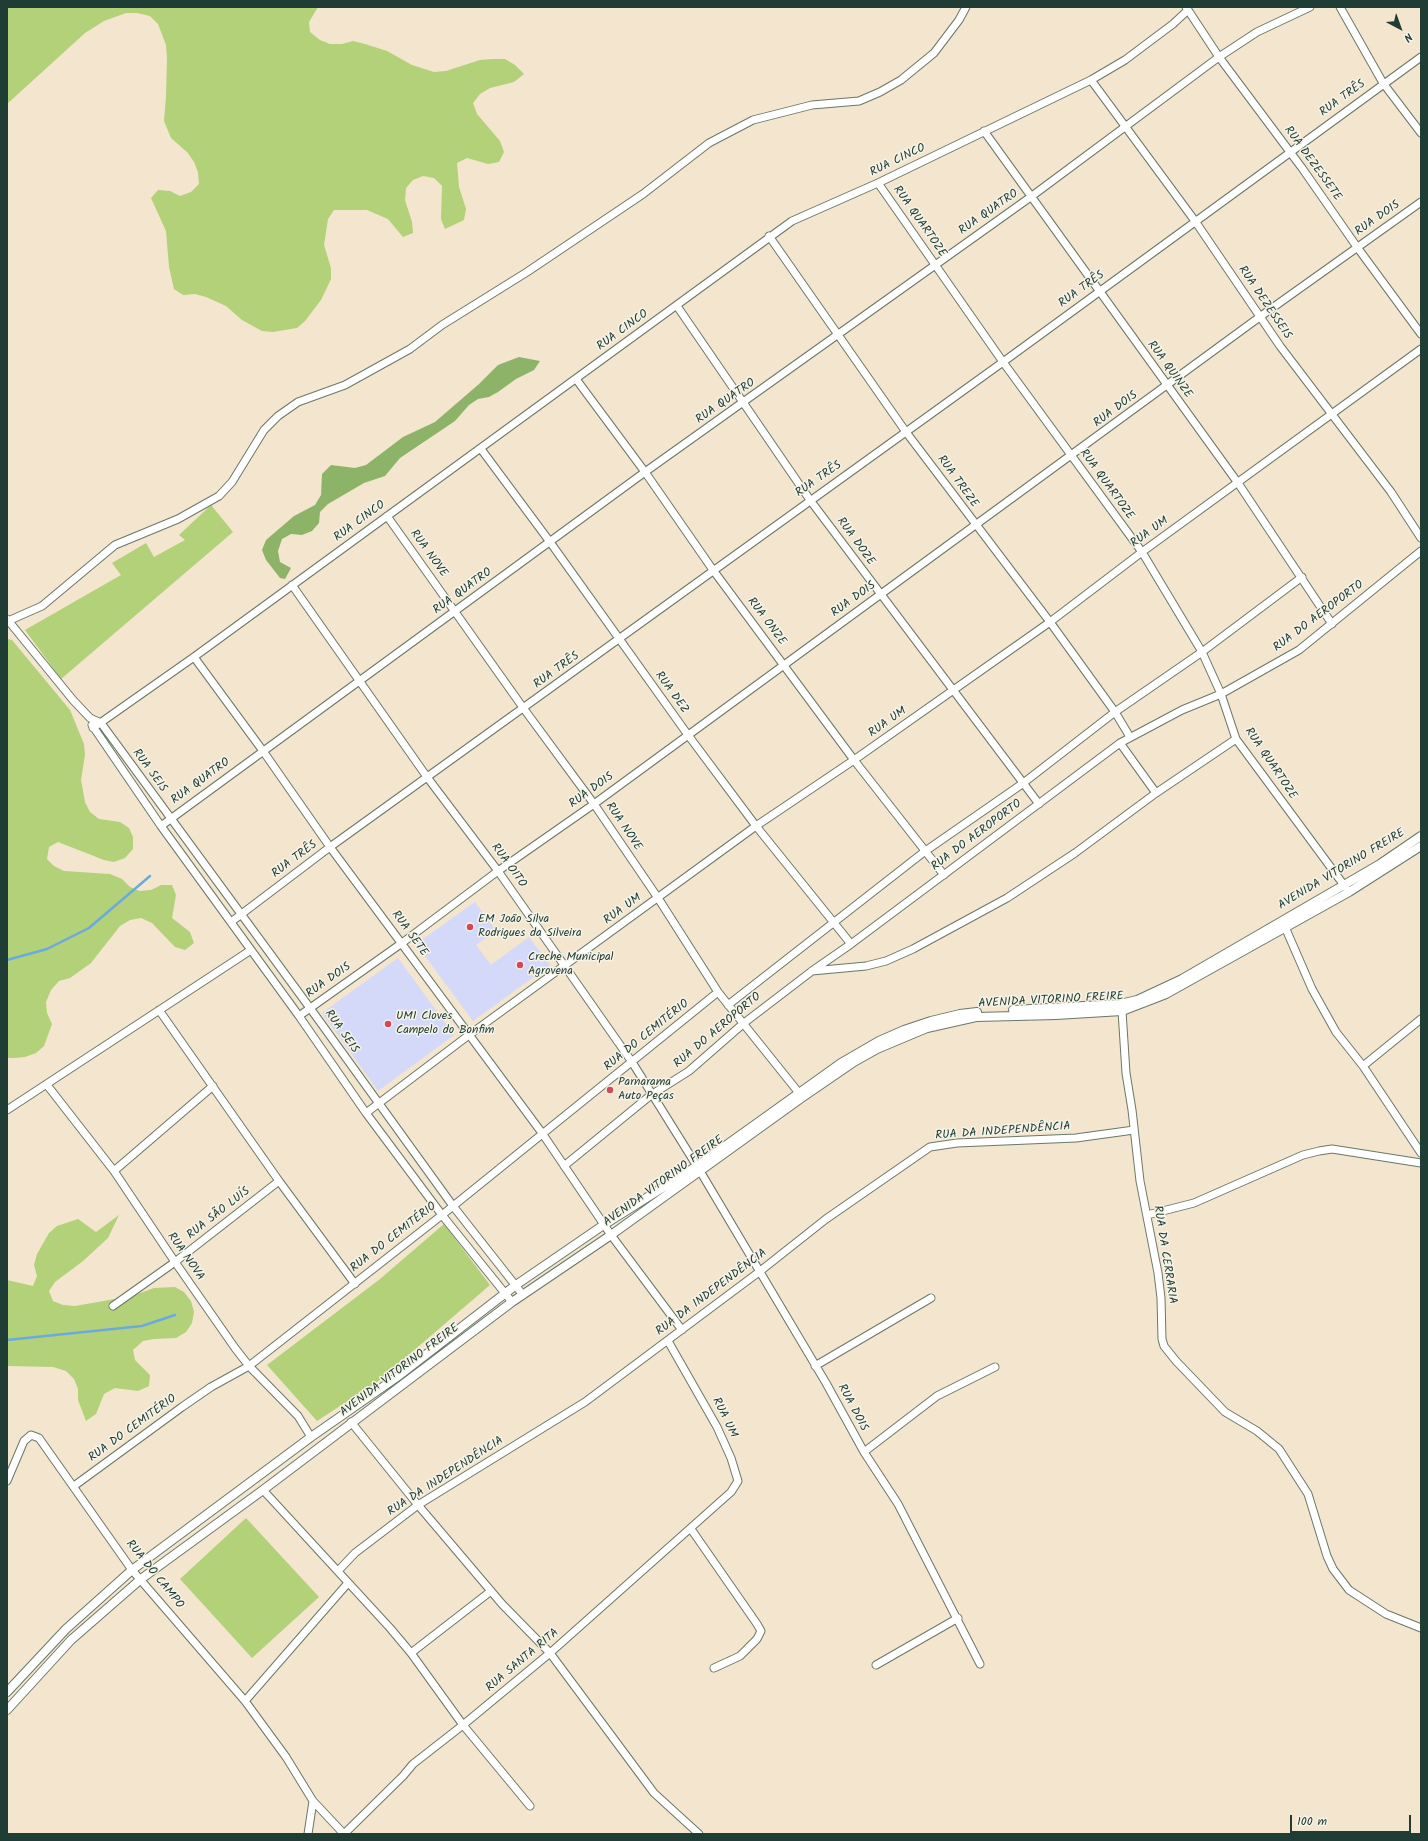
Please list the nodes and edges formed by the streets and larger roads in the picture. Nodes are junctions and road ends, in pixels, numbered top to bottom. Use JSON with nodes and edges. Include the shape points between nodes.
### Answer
{"nodes":[{"id":1,"x":966,"y":7,"type":"edge"},
{"id":2,"x":1310,"y":7,"type":"edge"},
{"id":3,"x":1340,"y":7,"type":"edge"},
{"id":4,"x":1187,"y":8,"type":"edge"},
{"id":5,"x":1218,"y":57,"type":"junction"},
{"id":6,"x":1421,"y":57,"type":"edge"},
{"id":7,"x":1091,"y":80,"type":"junction"},
{"id":8,"x":1383,"y":83,"type":"junction"},
{"id":9,"x":1126,"y":126,"type":"junction"},
{"id":10,"x":984,"y":131,"type":"junction"},
{"id":11,"x":1421,"y":133,"type":"edge"},
{"id":12,"x":1290,"y":152,"type":"junction"},
{"id":13,"x":878,"y":183,"type":"junction"},
{"id":14,"x":1032,"y":196,"type":"junction"},
{"id":15,"x":1421,"y":202,"type":"edge"},
{"id":16,"x":1195,"y":221,"type":"junction"},
{"id":17,"x":769,"y":236,"type":"junction"},
{"id":18,"x":1357,"y":247,"type":"junction"},
{"id":19,"x":935,"y":264,"type":"junction"},
{"id":20,"x":1098,"y":291,"type":"junction"},
{"id":21,"x":677,"y":306,"type":"junction"},
{"id":22,"x":1261,"y":316,"type":"junction"},
{"id":23,"x":1421,"y":334,"type":"edge"},
{"id":24,"x":838,"y":335,"type":"junction"},
{"id":25,"x":1421,"y":349,"type":"edge"},
{"id":26,"x":1003,"y":362,"type":"junction"},
{"id":27,"x":576,"y":379,"type":"junction"},
{"id":28,"x":1166,"y":385,"type":"junction"},
{"id":29,"x":743,"y":403,"type":"junction"},
{"id":30,"x":1333,"y":412,"type":"junction"},
{"id":31,"x":906,"y":432,"type":"junction"},
{"id":32,"x":481,"y":449,"type":"junction"},
{"id":33,"x":1071,"y":456,"type":"junction"},
{"id":34,"x":645,"y":472,"type":"junction"},
{"id":35,"x":1238,"y":483,"type":"junction"},
{"id":36,"x":810,"y":500,"type":"junction"},
{"id":37,"x":387,"y":516,"type":"junction"},
{"id":38,"x":976,"y":526,"type":"junction"},
{"id":39,"x":1421,"y":538,"type":"edge"},
{"id":40,"x":550,"y":542,"type":"junction"},
{"id":41,"x":1421,"y":551,"type":"edge"},
{"id":42,"x":1142,"y":552,"type":"junction"},
{"id":43,"x":713,"y":570,"type":"junction"},
{"id":44,"x":1302,"y":578,"type":"junction"},
{"id":45,"x":292,"y":585,"type":"junction"},
{"id":46,"x":880,"y":595,"type":"junction"},
{"id":47,"x":456,"y":611,"type":"junction"},
{"id":48,"x":8,"y":620,"type":"edge"},
{"id":49,"x":1050,"y":622,"type":"junction"},
{"id":50,"x":1332,"y":624,"type":"junction"},
{"id":51,"x":619,"y":639,"type":"junction"},
{"id":52,"x":1202,"y":652,"type":"junction"},
{"id":53,"x":194,"y":657,"type":"junction"},
{"id":54,"x":784,"y":665,"type":"junction"},
{"id":55,"x":360,"y":680,"type":"junction"},
{"id":56,"x":953,"y":691,"type":"junction"},
{"id":57,"x":1221,"y":694,"type":"junction"},
{"id":58,"x":524,"y":709,"type":"junction"},
{"id":59,"x":1115,"y":712,"type":"junction"},
{"id":60,"x":90,"y":718,"type":"junction"},
{"id":61,"x":101,"y":723,"type":"junction"},
{"id":62,"x":93,"y":728,"type":"junction"},
{"id":63,"x":688,"y":735,"type":"junction"},
{"id":64,"x":1130,"y":737,"type":"junction"},
{"id":65,"x":1236,"y":739,"type":"junction"},
{"id":66,"x":1120,"y":743,"type":"junction"},
{"id":67,"x":263,"y":751,"type":"junction"},
{"id":68,"x":854,"y":760,"type":"junction"},
{"id":69,"x":427,"y":777,"type":"junction"},
{"id":70,"x":1022,"y":784,"type":"junction"},
{"id":71,"x":1156,"y":793,"type":"junction"},
{"id":72,"x":594,"y":804,"type":"junction"},
{"id":73,"x":1038,"y":804,"type":"junction"},
{"id":74,"x":170,"y":819,"type":"junction"},
{"id":75,"x":161,"y":826,"type":"junction"},
{"id":76,"x":756,"y":826,"type":"junction"},
{"id":77,"x":1421,"y":836,"type":"edge"},
{"id":78,"x":1421,"y":846,"type":"edge"},
{"id":79,"x":330,"y":847,"type":"junction"},
{"id":80,"x":924,"y":852,"type":"junction"},
{"id":81,"x":498,"y":871,"type":"junction"},
{"id":82,"x":944,"y":875,"type":"junction"},
{"id":83,"x":1346,"y":889,"type":"junction"},
{"id":84,"x":658,"y":898,"type":"junction"},
{"id":85,"x":241,"y":915,"type":"junction"},
{"id":86,"x":231,"y":922,"type":"junction"},
{"id":87,"x":834,"y":922,"type":"junction"},
{"id":88,"x":1285,"y":927,"type":"junction"},
{"id":89,"x":402,"y":942,"type":"junction"},
{"id":90,"x":851,"y":944,"type":"junction"},
{"id":91,"x":251,"y":950,"type":"junction"},
{"id":92,"x":566,"y":965,"type":"junction"},
{"id":93,"x":812,"y":971,"type":"junction"},
{"id":94,"x":718,"y":992,"type":"junction"},
{"id":95,"x":728,"y":1004,"type":"junction"},
{"id":96,"x":310,"y":1008,"type":"junction"},
{"id":97,"x":159,"y":1010,"type":"junction"},
{"id":98,"x":1122,"y":1011,"type":"junction"},
{"id":99,"x":299,"y":1016,"type":"junction"},
{"id":100,"x":1421,"y":1019,"type":"edge"},
{"id":101,"x":744,"y":1023,"type":"junction"},
{"id":102,"x":469,"y":1035,"type":"junction"},
{"id":103,"x":632,"y":1062,"type":"junction"},
{"id":104,"x":1363,"y":1066,"type":"junction"},
{"id":105,"x":47,"y":1085,"type":"junction"},
{"id":106,"x":213,"y":1086,"type":"junction"},
{"id":107,"x":799,"y":1093,"type":"junction"},
{"id":108,"x":651,"y":1095,"type":"junction"},
{"id":109,"x":378,"y":1104,"type":"junction"},
{"id":110,"x":7,"y":1110,"type":"edge"},
{"id":111,"x":366,"y":1113,"type":"junction"},
{"id":112,"x":1134,"y":1130,"type":"junction"},
{"id":113,"x":542,"y":1133,"type":"junction"},
{"id":114,"x":1421,"y":1153,"type":"edge"},
{"id":115,"x":1421,"y":1163,"type":"edge"},
{"id":116,"x":564,"y":1166,"type":"junction"},
{"id":117,"x":698,"y":1169,"type":"junction"},
{"id":118,"x":114,"y":1171,"type":"junction"},
{"id":119,"x":279,"y":1180,"type":"junction"},
{"id":120,"x":453,"y":1206,"type":"junction"},
{"id":121,"x":442,"y":1215,"type":"junction"},
{"id":122,"x":1147,"y":1215,"type":"junction"},
{"id":123,"x":605,"y":1224,"type":"junction"},
{"id":124,"x":611,"y":1235,"type":"junction"},
{"id":125,"x":175,"y":1262,"type":"junction"},
{"id":126,"x":759,"y":1272,"type":"junction"},
{"id":127,"x":355,"y":1284,"type":"junction"},
{"id":128,"x":516,"y":1285,"type":"junction"},
{"id":129,"x":505,"y":1293,"type":"junction"},
{"id":130,"x":523,"y":1294,"type":"junction"},
{"id":131,"x":931,"y":1298,"type":"dead end"},
{"id":132,"x":512,"y":1302,"type":"junction"},
{"id":133,"x":113,"y":1306,"type":"dead end"},
{"id":134,"x":682,"y":1330,"type":"junction"},
{"id":135,"x":668,"y":1341,"type":"junction"},
{"id":136,"x":249,"y":1366,"type":"junction"},
{"id":137,"x":815,"y":1366,"type":"junction"},
{"id":138,"x":995,"y":1367,"type":"dead end"},
{"id":139,"x":351,"y":1422,"type":"junction"},
{"id":140,"x":311,"y":1437,"type":"junction"},
{"id":141,"x":864,"y":1452,"type":"junction"},
{"id":142,"x":7,"y":1481,"type":"edge"},
{"id":143,"x":74,"y":1486,"type":"junction"},
{"id":144,"x":263,"y":1490,"type":"junction"},
{"id":145,"x":717,"y":1504,"type":"joint"},
{"id":146,"x":418,"y":1505,"type":"junction"},
{"id":147,"x":691,"y":1529,"type":"junction"},
{"id":148,"x":132,"y":1570,"type":"junction"},
{"id":149,"x":338,"y":1571,"type":"junction"},
{"id":150,"x":141,"y":1579,"type":"junction"},
{"id":151,"x":348,"y":1583,"type":"junction"},
{"id":152,"x":491,"y":1591,"type":"junction"},
{"id":153,"x":958,"y":1618,"type":"junction"},
{"id":154,"x":1421,"y":1628,"type":"edge"},
{"id":155,"x":411,"y":1653,"type":"junction"},
{"id":156,"x":550,"y":1653,"type":"junction"},
{"id":157,"x":980,"y":1664,"type":"dead end"},
{"id":158,"x":876,"y":1665,"type":"dead end"},
{"id":159,"x":714,"y":1668,"type":"dead end"},
{"id":160,"x":20,"y":1679,"type":"junction"},
{"id":161,"x":28,"y":1686,"type":"junction"},
{"id":162,"x":7,"y":1692,"type":"edge"},
{"id":163,"x":245,"y":1701,"type":"junction"},
{"id":164,"x":7,"y":1710,"type":"edge"},
{"id":165,"x":463,"y":1725,"type":"junction"},
{"id":166,"x":314,"y":1801,"type":"junction"},
{"id":167,"x":530,"y":1806,"type":"dead end"},
{"id":168,"x":308,"y":1834,"type":"edge"},
{"id":169,"x":344,"y":1834,"type":"edge"},
{"id":170,"x":699,"y":1834,"type":"edge"}],
"edges":[{"from":1,"to":48,"type":"street","via":[[934,53],[896,83],[859,101],[812,105],[753,120],[709,143],[642,194],[442,325],[410,349],[345,385],[298,402],[264,430],[232,482],[219,496],[178,519],[115,546],[42,606]]},
{"from":2,"to":5,"type":"street","name":"RUA QUATRO","via":[[1256,32]]},
{"from":3,"to":8,"type":"street"},
{"from":4,"to":5,"type":"street","name":"RUA DEZESSETE"},
{"from":4,"to":7,"type":"street","name":"RUA CINCO","via":[[1173,24],[1131,56]]},
{"from":5,"to":9,"type":"street","name":"RUA QUATRO"},
{"from":5,"to":12,"type":"street","name":"RUA DEZESSETE"},
{"from":6,"to":8,"type":"street","name":"RUA TRÊS"},
{"from":7,"to":9,"type":"street","name":"RUA DEZESSEIS"},
{"from":7,"to":10,"type":"street","name":"RUA CINCO"},
{"from":8,"to":11,"type":"street"},
{"from":8,"to":12,"type":"street","name":"RUA TRÊS"},
{"from":9,"to":14,"type":"street","name":"RUA QUATRO"},
{"from":9,"to":16,"type":"street","name":"RUA DEZESSEIS"},
{"from":10,"to":13,"type":"street","name":"RUA CINCO"},
{"from":10,"to":14,"type":"street","name":"RUA QUINZE"},
{"from":12,"to":16,"type":"street","name":"RUA TRÊS"},
{"from":12,"to":18,"type":"street","name":"RUA DEZESSETE"},
{"from":13,"to":17,"type":"street","name":"RUA CINCO","via":[[805,214]]},
{"from":13,"to":19,"type":"street","name":"RUA QUARTOZE"},
{"from":14,"to":19,"type":"street","name":"RUA QUATRO"},
{"from":14,"to":20,"type":"street","name":"RUA QUINZE"},
{"from":15,"to":18,"type":"street","name":"RUA DOIS"},
{"from":16,"to":20,"type":"street","name":"RUA TRÊS"},
{"from":16,"to":22,"type":"street","name":"RUA DEZESSEIS"},
{"from":17,"to":21,"type":"street","name":"RUA CINCO"},
{"from":17,"to":24,"type":"street","name":"RUA TREZE"},
{"from":18,"to":22,"type":"street","name":"RUA DOIS"},
{"from":18,"to":23,"type":"street","name":"RUA DEZESSETE"},
{"from":19,"to":24,"type":"street","name":"RUA QUATRO"},
{"from":19,"to":26,"type":"street","name":"RUA QUARTOZE"},
{"from":20,"to":26,"type":"street","name":"RUA TRÊS"},
{"from":20,"to":28,"type":"street","name":"RUA QUINZE"},
{"from":21,"to":27,"type":"street","name":"RUA CINCO"},
{"from":21,"to":29,"type":"street","name":"RUA DOZE"},
{"from":22,"to":28,"type":"street","name":"RUA DOIS"},
{"from":22,"to":30,"type":"street","name":"RUA DEZESSEIS","via":[[1280,346]]},
{"from":24,"to":29,"type":"street","name":"RUA QUATRO"},
{"from":24,"to":31,"type":"street","name":"RUA TREZE"},
{"from":25,"to":30,"type":"street","name":"RUA UM"},
{"from":26,"to":31,"type":"street","name":"RUA TRÊS"},
{"from":26,"to":33,"type":"street","name":"RUA QUARTOZE"},
{"from":27,"to":32,"type":"street","name":"RUA CINCO"},
{"from":27,"to":34,"type":"street","name":"RUA ONZE"},
{"from":28,"to":33,"type":"street","name":"RUA DOIS"},
{"from":28,"to":35,"type":"street","name":"RUA QUINZE"},
{"from":29,"to":34,"type":"street","name":"RUA QUATRO"},
{"from":29,"to":36,"type":"street","name":"RUA DOZE"},
{"from":30,"to":35,"type":"street","name":"RUA UM"},
{"from":30,"to":39,"type":"street","name":"RUA DEZESSEIS"},
{"from":31,"to":36,"type":"street","name":"RUA TRÊS"},
{"from":31,"to":38,"type":"street","name":"RUA TREZE"},
{"from":32,"to":37,"type":"street","name":"RUA CINCO"},
{"from":32,"to":40,"type":"street","name":"RUA DEZ"},
{"from":33,"to":38,"type":"street","name":"RUA DOIS"},
{"from":33,"to":42,"type":"street","name":"RUA QUARTOZE"},
{"from":34,"to":40,"type":"street","name":"RUA QUATRO"},
{"from":34,"to":43,"type":"street","name":"RUA ONZE"},
{"from":35,"to":42,"type":"street","name":"RUA UM"},
{"from":35,"to":44,"type":"street","name":"RUA QUINZE"},
{"from":36,"to":43,"type":"street","name":"RUA TRÊS"},
{"from":36,"to":46,"type":"street","name":"RUA DOZE"},
{"from":37,"to":45,"type":"street","name":"RUA CINCO"},
{"from":37,"to":47,"type":"street","name":"RUA NOVE"},
{"from":38,"to":46,"type":"street","name":"RUA DOIS"},
{"from":38,"to":49,"type":"street","name":"RUA TREZE"},
{"from":40,"to":47,"type":"street","name":"RUA QUATRO"},
{"from":40,"to":51,"type":"street","name":"RUA DEZ"},
{"from":41,"to":50,"type":"street","name":"RUA DO AEROPORTO"},
{"from":42,"to":49,"type":"street","name":"RUA UM"},
{"from":42,"to":52,"type":"street","name":"RUA QUARTOZE"},
{"from":43,"to":51,"type":"street","name":"RUA TRÊS"},
{"from":43,"to":54,"type":"street","name":"RUA ONZE"},
{"from":44,"to":50,"type":"street","name":"RUA QUINZE"},
{"from":44,"to":52,"type":"street"},
{"from":45,"to":53,"type":"street","name":"RUA CINCO"},
{"from":45,"to":55,"type":"street","name":"RUA OITO"},
{"from":46,"to":54,"type":"street","name":"RUA DOIS"},
{"from":46,"to":56,"type":"street","name":"RUA DOZE"},
{"from":47,"to":55,"type":"street","name":"RUA QUATRO"},
{"from":47,"to":58,"type":"street","name":"RUA NOVE"},
{"from":48,"to":60,"type":"street","via":[[48,671]]},
{"from":49,"to":56,"type":"street","name":"RUA UM"},
{"from":49,"to":59,"type":"street","name":"RUA TREZE"},
{"from":50,"to":57,"type":"street","name":"RUA DO AEROPORTO","via":[[1299,650]]},
{"from":51,"to":58,"type":"street","name":"RUA TRÊS"},
{"from":51,"to":63,"type":"street","name":"RUA DEZ"},
{"from":52,"to":57,"type":"street","name":"RUA QUARTOZE"},
{"from":52,"to":59,"type":"street"},
{"from":53,"to":61,"type":"street","name":"RUA CINCO"},
{"from":53,"to":67,"type":"street","name":"RUA SETE"},
{"from":54,"to":63,"type":"street","name":"RUA DOIS"},
{"from":54,"to":68,"type":"street","name":"RUA ONZE"},
{"from":55,"to":67,"type":"street","name":"RUA QUATRO"},
{"from":55,"to":69,"type":"street","name":"RUA OITO"},
{"from":56,"to":68,"type":"street","name":"RUA UM"},
{"from":56,"to":70,"type":"street","name":"RUA DOZE"},
{"from":57,"to":64,"type":"street","name":"RUA DO AEROPORTO","via":[[1182,710]]},
{"from":57,"to":65,"type":"street","name":"RUA QUARTOZE"},
{"from":58,"to":69,"type":"street","name":"RUA TRÊS"},
{"from":58,"to":72,"type":"street","name":"RUA NOVE"},
{"from":59,"to":64,"type":"street","name":"RUA TREZE"},
{"from":59,"to":70,"type":"street"},
{"from":60,"to":61,"type":"street"},
{"from":60,"to":62,"type":"street"},
{"from":61,"to":62,"type":"street","name":"RUA CINCO"},
{"from":61,"to":74,"type":"street","name":"RUA SEIS"},
{"from":62,"to":75,"type":"street"},
{"from":63,"to":72,"type":"street","name":"RUA DOIS"},
{"from":63,"to":76,"type":"street","name":"RUA DEZ"},
{"from":64,"to":66,"type":"street","name":"RUA DO AEROPORTO"},
{"from":65,"to":71,"type":"street"},
{"from":65,"to":83,"type":"street","name":"RUA QUARTOZE"},
{"from":66,"to":71,"type":"street"},
{"from":66,"to":73,"type":"street","name":"RUA DO AEROPORTO"},
{"from":67,"to":74,"type":"street","name":"RUA QUATRO"},
{"from":67,"to":79,"type":"street","name":"RUA SETE"},
{"from":68,"to":76,"type":"street","name":"RUA UM"},
{"from":68,"to":80,"type":"street","name":"RUA ONZE"},
{"from":69,"to":79,"type":"street","name":"RUA TRÊS"},
{"from":69,"to":81,"type":"street","name":"RUA OITO"},
{"from":70,"to":73,"type":"street","name":"RUA DOZE"},
{"from":70,"to":80,"type":"street"},
{"from":71,"to":93,"type":"street","via":[[1007,898],[913,949],[886,961],[866,966]]},
{"from":72,"to":81,"type":"street","name":"RUA DOIS"},
{"from":72,"to":84,"type":"street","name":"RUA NOVE"},
{"from":73,"to":82,"type":"street","name":"RUA DO AEROPORTO"},
{"from":74,"to":75,"type":"street","name":"RUA QUATRO"},
{"from":74,"to":85,"type":"street","name":"RUA SEIS"},
{"from":75,"to":86,"type":"street"},
{"from":76,"to":84,"type":"street","name":"RUA UM"},
{"from":76,"to":87,"type":"street","name":"RUA DEZ"},
{"from":77,"to":83,"type":"street","name":"AVENIDA VITORINO FREIRE"},
{"from":78,"to":83,"type":"street","name":"AVENIDA VITORINO FREIRE"},
{"from":79,"to":85,"type":"street","name":"RUA TRÊS"},
{"from":79,"to":89,"type":"street","name":"RUA SETE"},
{"from":80,"to":82,"type":"street","name":"RUA ONZE"},
{"from":80,"to":87,"type":"street"},
{"from":81,"to":89,"type":"street","name":"RUA DOIS"},
{"from":81,"to":92,"type":"street","name":"RUA OITO"},
{"from":82,"to":90,"type":"street","name":"RUA DO AEROPORTO"},
{"from":83,"to":88,"type":"street","name":"AVENIDA VITORINO FREIRE"},
{"from":83,"to":107,"type":"street","name":"AVENIDA VITORINO FREIRE","via":[[1182,979],[1137,1000],[1097,1006],[976,1012],[931,1021],[879,1041],[841,1063]]},
{"from":84,"to":92,"type":"street","name":"RUA UM"},
{"from":84,"to":94,"type":"street","name":"RUA NOVE"},
{"from":85,"to":86,"type":"street","name":"RUA TRÊS"},
{"from":85,"to":96,"type":"street","name":"RUA SEIS"},
{"from":86,"to":91,"type":"street"},
{"from":87,"to":90,"type":"street","name":"RUA DEZ"},
{"from":87,"to":95,"type":"street"},
{"from":88,"to":98,"type":"street","name":"AVENIDA VITORINO FREIRE","via":[[1166,994]]},
{"from":88,"to":104,"type":"street","via":[[1323,1011]]},
{"from":89,"to":96,"type":"street","name":"RUA DOIS"},
{"from":89,"to":102,"type":"street","name":"RUA SETE"},
{"from":90,"to":93,"type":"street","name":"RUA DO AEROPORTO"},
{"from":91,"to":97,"type":"street"},
{"from":91,"to":99,"type":"street"},
{"from":92,"to":102,"type":"street","name":"RUA UM"},
{"from":92,"to":103,"type":"street","name":"RUA OITO"},
{"from":93,"to":101,"type":"street","name":"RUA DO AEROPORTO"},
{"from":94,"to":95,"type":"street","name":"RUA NOVE"},
{"from":94,"to":103,"type":"street","name":"RUA DO CEMITÉRIO"},
{"from":95,"to":101,"type":"street","name":"RUA NOVE"},
{"from":96,"to":99,"type":"street","name":"RUA DOIS"},
{"from":96,"to":109,"type":"street","name":"RUA SEIS"},
{"from":97,"to":105,"type":"street"},
{"from":97,"to":106,"type":"street"},
{"from":98,"to":112,"type":"street","name":"RUA DA CERRARIA","via":[[1126,1073]]},
{"from":98,"to":117,"type":"street","name":"AVENIDA VITORINO FREIRE","via":[[976,1017],[927,1028],[877,1049],[854,1062]]},
{"from":99,"to":111,"type":"street"},
{"from":100,"to":104,"type":"street"},
{"from":101,"to":107,"type":"street","name":"RUA NOVE"},
{"from":101,"to":108,"type":"street","name":"RUA DO AEROPORTO","via":[[689,1072]]},
{"from":102,"to":109,"type":"street","name":"RUA UM"},
{"from":102,"to":113,"type":"street","name":"RUA SETE"},
{"from":103,"to":108,"type":"street","name":"RUA OITO"},
{"from":103,"to":113,"type":"street","name":"RUA DO CEMITÉRIO"},
{"from":104,"to":114,"type":"street"},
{"from":105,"to":110,"type":"street"},
{"from":105,"to":118,"type":"street","name":"RUA NOVA"},
{"from":106,"to":118,"type":"street"},
{"from":106,"to":119,"type":"street"},
{"from":107,"to":117,"type":"street","name":"AVENIDA VITORINO FREIRE"},
{"from":108,"to":116,"type":"street","name":"RUA DO AEROPORTO"},
{"from":108,"to":117,"type":"street","name":"RUA OITO"},
{"from":109,"to":111,"type":"street","name":"RUA UM"},
{"from":109,"to":120,"type":"street","name":"RUA SEIS"},
{"from":111,"to":121,"type":"street"},
{"from":112,"to":122,"type":"street","name":"RUA DA CERRARIA"},
{"from":112,"to":126,"type":"street","name":"RUA DA INDEPENDÊNCIA","via":[[1076,1138],[957,1143],[930,1147],[826,1218]]},
{"from":113,"to":116,"type":"street","name":"RUA SETE"},
{"from":113,"to":120,"type":"street","name":"RUA DO CEMITÉRIO"},
{"from":115,"to":122,"type":"street","via":[[1332,1149],[1319,1151],[1303,1155],[1194,1203]]},
{"from":116,"to":123,"type":"street","name":"RUA SETE"},
{"from":117,"to":123,"type":"street","name":"AVENIDA VITORINO FREIRE"},
{"from":117,"to":124,"type":"street","name":"AVENIDA VITORINO FREIRE"},
{"from":117,"to":126,"type":"street","name":"RUA DOIS"},
{"from":118,"to":125,"type":"street","name":"RUA NOVA"},
{"from":119,"to":125,"type":"street","name":"RUA SÃO LUÍS"},
{"from":119,"to":127,"type":"street"},
{"from":120,"to":121,"type":"street","name":"RUA DO CEMITÉRIO"},
{"from":120,"to":128,"type":"street","name":"RUA SEIS"},
{"from":121,"to":127,"type":"street","name":"RUA DO CEMITÉRIO"},
{"from":121,"to":129,"type":"street"},
{"from":122,"to":154,"type":"street","name":"RUA DA CERRARIA","via":[[1161,1298],[1162,1339],[1169,1353],[1225,1412],[1256,1430],[1279,1449],[1308,1494],[1333,1569],[1349,1590],[1386,1614]]},
{"from":123,"to":124,"type":"street"},
{"from":123,"to":128,"type":"street","name":"AVENIDA VITORINO FREIRE"},
{"from":124,"to":130,"type":"street","name":"AVENIDA VITORINO FREIRE"},
{"from":124,"to":134,"type":"street"},
{"from":125,"to":133,"type":"street","name":"RUA SÃO LUÍS"},
{"from":125,"to":136,"type":"street","name":"RUA NOVA"},
{"from":126,"to":134,"type":"street","name":"RUA DA INDEPENDÊNCIA"},
{"from":126,"to":137,"type":"street","name":"RUA DOIS"},
{"from":127,"to":136,"type":"street","name":"RUA DO CEMITÉRIO"},
{"from":128,"to":129,"type":"street","name":"AVENIDA VITORINO FREIRE"},
{"from":128,"to":130,"type":"street","name":"RUA SEIS"},
{"from":129,"to":132,"type":"street"},
{"from":129,"to":140,"type":"street","name":"AVENIDA VITORINO FREIRE","via":[[397,1377]]},
{"from":130,"to":132,"type":"street","name":"AVENIDA VITORINO FREIRE"},
{"from":131,"to":137,"type":"street"},
{"from":132,"to":139,"type":"street","name":"AVENIDA VITORINO FREIRE"},
{"from":134,"to":135,"type":"street","name":"RUA DA INDEPENDÊNCIA"},
{"from":135,"to":145,"type":"street","name":"RUA UM","via":[[717,1427],[738,1476],[738,1481],[731,1492]]},
{"from":135,"to":146,"type":"street","name":"RUA DA INDEPENDÊNCIA","via":[[585,1402]]},
{"from":136,"to":140,"type":"street","name":"RUA NOVA","via":[[298,1416]]},
{"from":136,"to":143,"type":"street","name":"RUA DO CEMITÉRIO","via":[[182,1407]]},
{"from":137,"to":141,"type":"street","name":"RUA DOIS"},
{"from":138,"to":141,"type":"street","via":[[937,1396]]},
{"from":139,"to":144,"type":"street","name":"AVENIDA VITORINO FREIRE"},
{"from":139,"to":146,"type":"street"},
{"from":140,"to":148,"type":"street","name":"AVENIDA VITORINO FREIRE"},
{"from":141,"to":153,"type":"street","name":"RUA DOIS","via":[[898,1504]]},
{"from":142,"to":143,"type":"street","name":"RUA DO CAMPO","via":[[24,1441],[31,1435],[39,1438]]},
{"from":143,"to":148,"type":"street","name":"RUA DO CAMPO"},
{"from":144,"to":149,"type":"street"},
{"from":144,"to":150,"type":"street","name":"AVENIDA VITORINO FREIRE"},
{"from":145,"to":147,"type":"street","name":"RUA SANTA RITA"},
{"from":146,"to":149,"type":"street","name":"RUA DA INDEPENDÊNCIA","via":[[355,1553]]},
{"from":146,"to":152,"type":"street"},
{"from":147,"to":156,"type":"street","name":"RUA SANTA RITA"},
{"from":147,"to":159,"type":"street","via":[[761,1632],[740,1656]]},
{"from":148,"to":150,"type":"street","name":"RUA DO CAMPO"},
{"from":148,"to":160,"type":"street","name":"AVENIDA VITORINO FREIRE","via":[[66,1629]]},
{"from":149,"to":151,"type":"street"},
{"from":150,"to":161,"type":"street","name":"AVENIDA VITORINO FREIRE","via":[[71,1640]]},
{"from":150,"to":163,"type":"street","name":"RUA DO CAMPO"},
{"from":151,"to":155,"type":"street"},
{"from":151,"to":163,"type":"street"},
{"from":152,"to":155,"type":"street"},
{"from":152,"to":156,"type":"street"},
{"from":153,"to":157,"type":"street","name":"RUA DOIS"},
{"from":153,"to":158,"type":"street"},
{"from":155,"to":165,"type":"street"},
{"from":156,"to":165,"type":"street","name":"RUA SANTA RITA"},
{"from":156,"to":170,"type":"street","via":[[649,1788]]},
{"from":160,"to":161,"type":"street"},
{"from":160,"to":162,"type":"street","name":"AVENIDA VITORINO FREIRE"},
{"from":161,"to":164,"type":"street","name":"AVENIDA VITORINO FREIRE"},
{"from":163,"to":166,"type":"street","name":"RUA DO CAMPO"},
{"from":165,"to":167,"type":"street"},
{"from":165,"to":169,"type":"street","name":"RUA SANTA RITA","via":[[413,1764]]},
{"from":166,"to":168,"type":"street"},
{"from":166,"to":169,"type":"street","name":"RUA DO CAMPO"}]}
